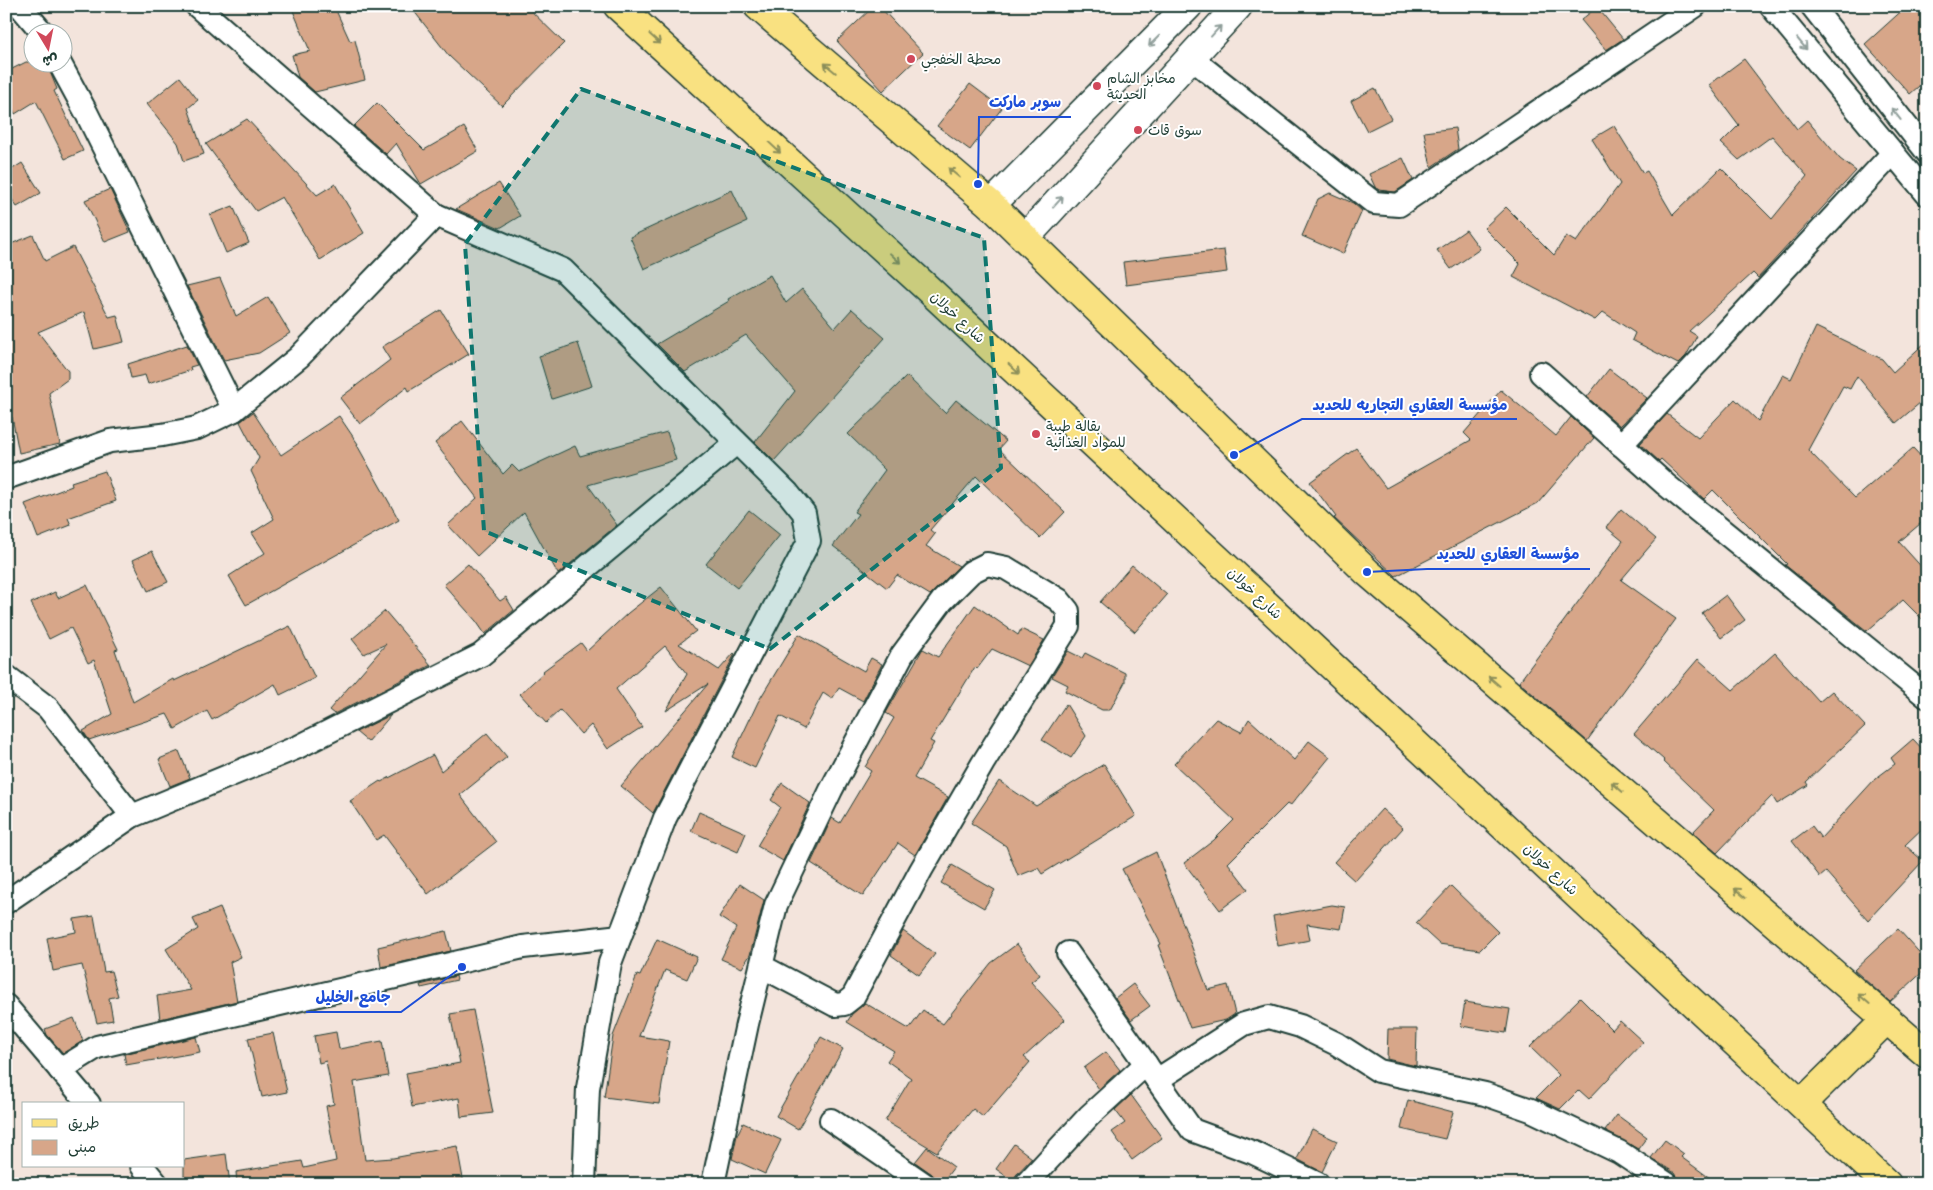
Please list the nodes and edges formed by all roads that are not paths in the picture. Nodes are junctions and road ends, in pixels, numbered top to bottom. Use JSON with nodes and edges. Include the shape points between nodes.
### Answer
{"nodes":[{"id":1,"x":20,"y":6,"type":"edge"},
{"id":2,"x":197,"y":6,"type":"edge"},
{"id":3,"x":618,"y":6,"type":"edge"},
{"id":4,"x":758,"y":6,"type":"edge"},
{"id":5,"x":1188,"y":6,"type":"edge"},
{"id":6,"x":1238,"y":6,"type":"edge"},
{"id":7,"x":1695,"y":6,"type":"edge"},
{"id":8,"x":1771,"y":6,"type":"edge"},
{"id":9,"x":1812,"y":6,"type":"edge"},
{"id":10,"x":34,"y":22,"type":"edge"},
{"id":11,"x":1191,"y":58,"type":"junction"},
{"id":12,"x":65,"y":72,"type":"edge"},
{"id":13,"x":1927,"y":152,"type":"edge"},
{"id":14,"x":1893,"y":153,"type":"junction"},
{"id":15,"x":1927,"y":194,"type":"edge"},
{"id":16,"x":991,"y":205,"type":"junction"},
{"id":17,"x":436,"y":215,"type":"junction"},
{"id":18,"x":1026,"y":238,"type":"junction"},
{"id":19,"x":1541,"y":373,"type":"dead end"},
{"id":20,"x":234,"y":410,"type":"junction"},
{"id":21,"x":736,"y":443,"type":"junction"},
{"id":22,"x":1622,"y":445,"type":"junction"},
{"id":23,"x":6,"y":478,"type":"edge"},
{"id":24,"x":6,"y":676,"type":"edge"},
{"id":25,"x":1927,"y":697,"type":"edge"},
{"id":26,"x":132,"y":816,"type":"junction"},
{"id":27,"x":6,"y":902,"type":"edge"},
{"id":28,"x":620,"y":936,"type":"junction"},
{"id":29,"x":1068,"y":953,"type":"dead end"},
{"id":30,"x":761,"y":966,"type":"junction"},
{"id":31,"x":6,"y":1006,"type":"edge"},
{"id":32,"x":1887,"y":1019,"type":"junction"},
{"id":33,"x":1927,"y":1054,"type":"edge"},
{"id":34,"x":60,"y":1070,"type":"junction"},
{"id":35,"x":1152,"y":1072,"type":"junction"},
{"id":36,"x":87,"y":1102,"type":"edge"},
{"id":37,"x":1802,"y":1103,"type":"junction"},
{"id":38,"x":831,"y":1120,"type":"dead end"},
{"id":39,"x":144,"y":1168,"type":"edge"},
{"id":40,"x":157,"y":1184,"type":"edge"},
{"id":41,"x":584,"y":1184,"type":"edge"},
{"id":42,"x":713,"y":1184,"type":"edge"},
{"id":43,"x":924,"y":1184,"type":"edge"},
{"id":44,"x":1026,"y":1184,"type":"edge"},
{"id":45,"x":1318,"y":1184,"type":"edge"},
{"id":46,"x":1667,"y":1184,"type":"edge"},
{"id":47,"x":1887,"y":1184,"type":"edge"}],
"edges":[{"from":1,"to":10,"type":"street"},
{"from":2,"to":17,"type":"street"},
{"from":3,"to":37,"type":"main road","name":"شارع خولان","one_way":true,"via":[[927,288]]},
{"from":16,"to":4,"type":"main road","one_way":true},
{"from":5,"to":16,"type":"street","one_way":true},
{"from":11,"to":6,"type":"street","one_way":true},
{"from":7,"to":11,"type":"street","via":[[1399,205],[1374,203]]},
{"from":8,"to":14,"type":"street","one_way":true},
{"from":13,"to":9,"type":"street","one_way":true},
{"from":18,"to":11,"type":"street","one_way":true},
{"from":12,"to":20,"type":"street"},
{"from":14,"to":15,"type":"street"},
{"from":14,"to":22,"type":"street"},
{"from":16,"to":18,"type":"main road"},
{"from":17,"to":20,"type":"street","via":[[300,357]]},
{"from":17,"to":21,"type":"street","via":[[563,270]]},
{"from":32,"to":18,"type":"main road","one_way":true,"via":[[1368,572]]},
{"from":19,"to":22,"type":"street"},
{"from":20,"to":23,"type":"street","via":[[197,428],[110,441]]},
{"from":21,"to":26,"type":"street","via":[[481,655],[298,746]]},
{"from":21,"to":28,"type":"street","via":[[804,513],[808,541],[665,818]]},
{"from":22,"to":25,"type":"street","via":[[1665,484]]},
{"from":24,"to":26,"type":"street","via":[[48,708]]},
{"from":26,"to":27,"type":"street"},
{"from":28,"to":34,"type":"street","via":[[523,946],[97,1047]]},
{"from":28,"to":41,"type":"street","via":[[610,963],[588,1088]]},
{"from":29,"to":35,"type":"street"},
{"from":30,"to":30,"type":"street","via":[[776,906],[831,790],[902,655],[942,601],[971,572],[987,564],[1006,568],[1059,600],[1068,611],[1068,626],[983,763],[853,997],[844,1004],[835,1005]]},
{"from":30,"to":42,"type":"street"},
{"from":31,"to":34,"type":"street"},
{"from":32,"to":33,"type":"main road"},
{"from":32,"to":37,"type":"main road"},
{"from":34,"to":36,"type":"street"},
{"from":35,"to":44,"type":"street","via":[[1089,1116]]},
{"from":35,"to":45,"type":"street","via":[[1192,1130],[1254,1153]]},
{"from":35,"to":46,"type":"street","via":[[1244,1024],[1269,1017],[1308,1030],[1379,1071],[1485,1094],[1532,1110],[1619,1152]]},
{"from":37,"to":47,"type":"main road","name":"شارع خولان"},
{"from":38,"to":43,"type":"street"},
{"from":39,"to":40,"type":"street"}]}
